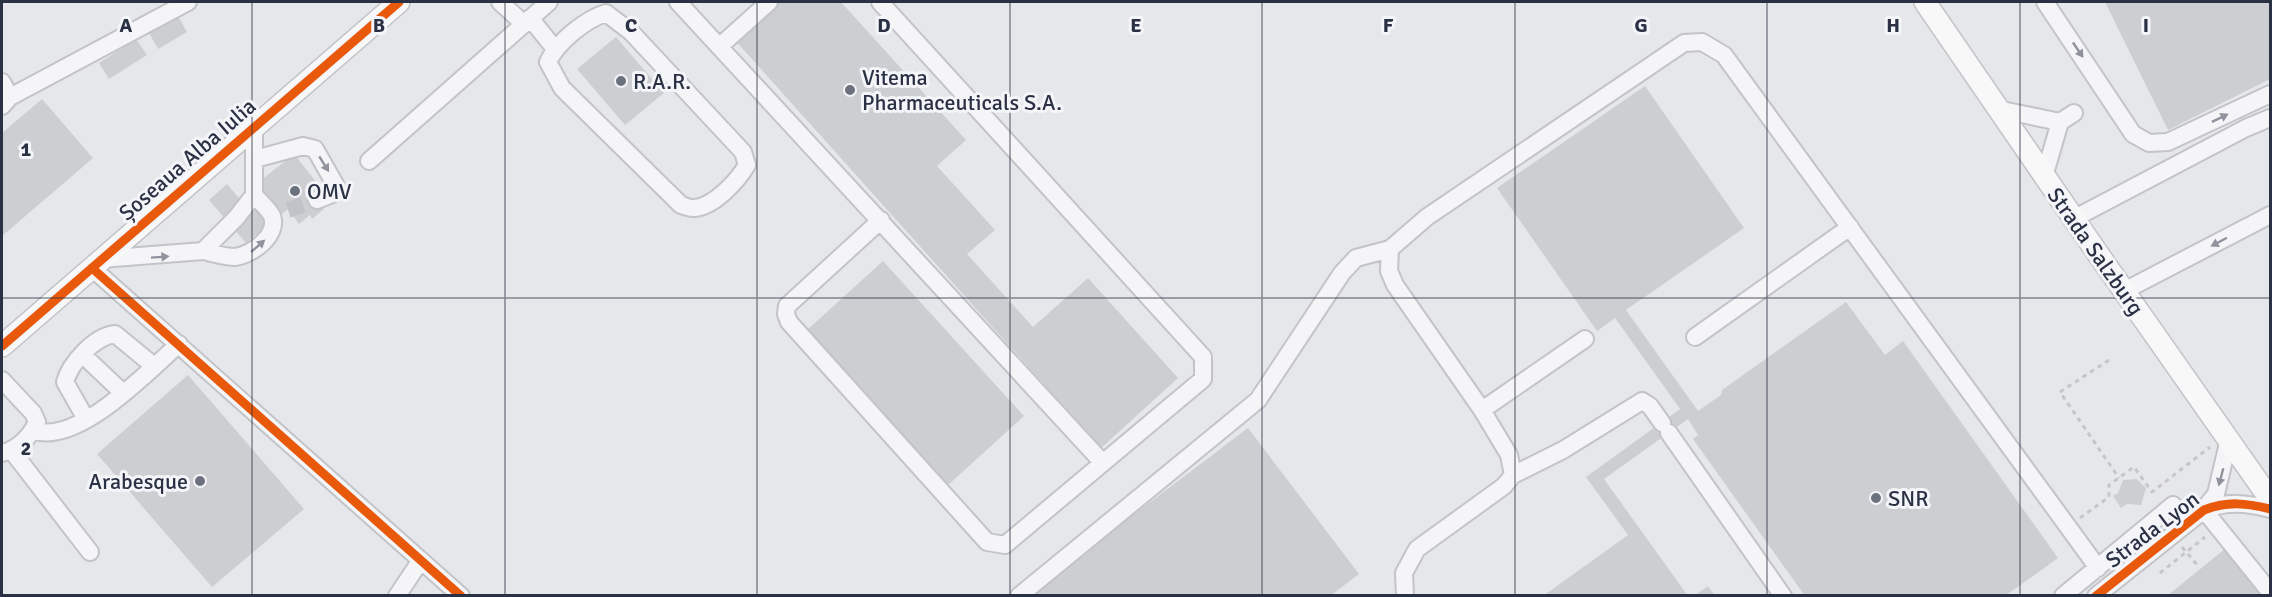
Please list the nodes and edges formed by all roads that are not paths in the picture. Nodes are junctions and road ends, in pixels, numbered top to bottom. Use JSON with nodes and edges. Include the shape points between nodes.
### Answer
{"nodes":[{"id":1,"x":188,"y":2,"type":"edge"},
{"id":2,"x":399,"y":2,"type":"edge"},
{"id":3,"x":500,"y":2,"type":"edge"},
{"id":4,"x":678,"y":2,"type":"edge"},
{"id":5,"x":769,"y":2,"type":"edge"},
{"id":6,"x":880,"y":2,"type":"edge"},
{"id":7,"x":1925,"y":2,"type":"edge"},
{"id":8,"x":2045,"y":2,"type":"edge"},
{"id":9,"x":535,"y":11,"type":"edge"},
{"id":10,"x":720,"y":46,"type":"junction"},
{"id":11,"x":555,"y":49,"type":"junction"},
{"id":12,"x":2,"y":82,"type":"edge"},
{"id":13,"x":2271,"y":93,"type":"edge"},
{"id":14,"x":6,"y":102,"type":"edge"},
{"id":15,"x":1997,"y":109,"type":"junction"},
{"id":16,"x":2271,"y":118,"type":"edge"},
{"id":17,"x":254,"y":126,"type":"junction"},
{"id":18,"x":255,"y":159,"type":"junction"},
{"id":19,"x":369,"y":161,"type":"dead end"},
{"id":20,"x":2044,"y":177,"type":"junction"},
{"id":21,"x":254,"y":195,"type":"junction"},
{"id":22,"x":317,"y":200,"type":"tunnel mouth"},
{"id":23,"x":288,"y":210,"type":"tunnel mouth"},
{"id":24,"x":2271,"y":214,"type":"edge"},
{"id":25,"x":272,"y":215,"type":"junction"},
{"id":26,"x":2073,"y":219,"type":"junction"},
{"id":27,"x":881,"y":220,"type":"junction"},
{"id":28,"x":1850,"y":227,"type":"junction"},
{"id":29,"x":1390,"y":249,"type":"junction"},
{"id":30,"x":203,"y":251,"type":"junction"},
{"id":31,"x":97,"y":263,"type":"junction"},
{"id":32,"x":2124,"y":291,"type":"junction"},
{"id":33,"x":1695,"y":338,"type":"dead end"},
{"id":34,"x":1585,"y":339,"type":"dead end"},
{"id":35,"x":179,"y":344,"type":"junction"},
{"id":36,"x":2,"y":346,"type":"edge"},
{"id":37,"x":83,"y":355,"type":"junction"},
{"id":38,"x":153,"y":366,"type":"junction"},
{"id":39,"x":2,"y":380,"type":"edge"},
{"id":40,"x":123,"y":393,"type":"junction"},
{"id":41,"x":1482,"y":410,"type":"junction"},
{"id":42,"x":86,"y":419,"type":"junction"},
{"id":43,"x":33,"y":430,"type":"junction"},
{"id":44,"x":2227,"y":438,"type":"junction"},
{"id":45,"x":7,"y":452,"type":"edge"},
{"id":46,"x":1103,"y":463,"type":"junction"},
{"id":47,"x":1513,"y":475,"type":"junction"},
{"id":48,"x":2271,"y":499,"type":"edge"},
{"id":49,"x":2271,"y":509,"type":"edge"},
{"id":50,"x":2204,"y":510,"type":"junction"},
{"id":51,"x":2187,"y":522,"type":"junction"},
{"id":52,"x":90,"y":552,"type":"dead end"},
{"id":53,"x":421,"y":560,"type":"junction"},
{"id":54,"x":2098,"y":568,"type":"junction"},
{"id":55,"x":2271,"y":592,"type":"edge"},
{"id":56,"x":397,"y":596,"type":"edge"},
{"id":57,"x":461,"y":596,"type":"edge"},
{"id":58,"x":1019,"y":596,"type":"edge"},
{"id":59,"x":1405,"y":596,"type":"edge"},
{"id":60,"x":1783,"y":596,"type":"edge"},
{"id":61,"x":2063,"y":596,"type":"edge"},
{"id":62,"x":2096,"y":596,"type":"edge"}],
"edges":[{"from":1,"to":14,"type":"street"},
{"from":2,"to":17,"type":"main road","name":"Șoseaua Alba Iulia"},
{"from":3,"to":9,"type":"street"},
{"from":4,"to":10,"type":"street"},
{"from":5,"to":10,"type":"street"},
{"from":6,"to":46,"type":"street","via":[[1203,357],[1203,380]]},
{"from":7,"to":15,"type":"main road","name":"Strada Salzburg"},
{"from":8,"to":13,"type":"street","one_way":true,"via":[[2133,134],[2149,143],[2168,142]]},
{"from":9,"to":11,"type":"street"},
{"from":9,"to":19,"type":"street"},
{"from":10,"to":27,"type":"street"},
{"from":11,"to":11,"type":"street","via":[[548,62],[562,88],[681,205],[694,209],[707,204],[741,176],[747,165],[743,152],[618,20],[606,13],[594,17]]},
{"from":12,"to":14,"type":"street"},
{"from":15,"to":20,"type":"main road","name":"Strada Salzburg"},
{"from":15,"to":20,"type":"street","via":[[2067,117]]},
{"from":16,"to":26,"type":"street"},
{"from":17,"to":18,"type":"street"},
{"from":17,"to":31,"type":"main road","name":"Șoseaua Alba Iulia"},
{"from":18,"to":21,"type":"street"},
{"from":18,"to":22,"type":"street","one_way":true,"via":[[303,146],[315,149],[336,186],[332,194]]},
{"from":20,"to":26,"type":"main road","name":"Strada Salzburg"},
{"from":21,"to":25,"type":"street"},
{"from":21,"to":30,"type":"street"},
{"from":23,"to":25,"type":"street"},
{"from":24,"to":32,"type":"street","one_way":true},
{"from":30,"to":25,"type":"street","one_way":true,"via":[[233,257],[253,250],[271,232]]},
{"from":26,"to":32,"type":"main road","name":"Strada Salzburg"},
{"from":27,"to":46,"type":"street"},
{"from":27,"to":46,"type":"street","via":[[787,306],[786,314],[789,322],[987,542],[1005,545]]},
{"from":28,"to":29,"type":"street","via":[[1724,55],[1702,42],[1684,42],[1427,217]]},
{"from":28,"to":33,"type":"street"},
{"from":28,"to":54,"type":"street"},
{"from":29,"to":41,"type":"street","via":[[1389,271],[1395,285]]},
{"from":29,"to":58,"type":"street","via":[[1356,258],[1342,273],[1258,400]]},
{"from":31,"to":30,"type":"street","one_way":true},
{"from":31,"to":35,"type":"street"},
{"from":31,"to":36,"type":"main road","name":"Șoseaua Alba Iulia"},
{"from":32,"to":44,"type":"main road","name":"Strada Salzburg"},
{"from":34,"to":41,"type":"street"},
{"from":35,"to":38,"type":"street"},
{"from":35,"to":53,"type":"street"},
{"from":37,"to":38,"type":"street","via":[[95,342],[115,334]]},
{"from":37,"to":40,"type":"street"},
{"from":37,"to":42,"type":"street","via":[[65,382]]},
{"from":38,"to":40,"type":"street"},
{"from":39,"to":43,"type":"street","via":[[33,413],[37,422]]},
{"from":40,"to":42,"type":"street"},
{"from":41,"to":47,"type":"street","via":[[1509,455]]},
{"from":42,"to":43,"type":"street","via":[[61,431]]},
{"from":43,"to":45,"type":"street"},
{"from":44,"to":48,"type":"main road","name":"Strada Salzburg"},
{"from":44,"to":50,"type":"street","one_way":true,"via":[[2216,494]]},
{"from":45,"to":52,"type":"street"},
{"from":47,"to":59,"type":"street","via":[[1504,486],[1417,549],[1404,573]]},
{"from":47,"to":60,"type":"street","via":[[1563,450],[1642,401],[1650,406]]},
{"from":49,"to":50,"type":"street","name":"Strada Lyon","via":[[2245,502],[2223,503]]},
{"from":50,"to":51,"type":"street","name":"Strada Lyon"},
{"from":50,"to":55,"type":"street"},
{"from":51,"to":54,"type":"street","via":[[2173,505]]},
{"from":51,"to":62,"type":"street","name":"Strada Lyon"},
{"from":53,"to":56,"type":"street"},
{"from":53,"to":57,"type":"street"},
{"from":54,"to":61,"type":"street"}]}
